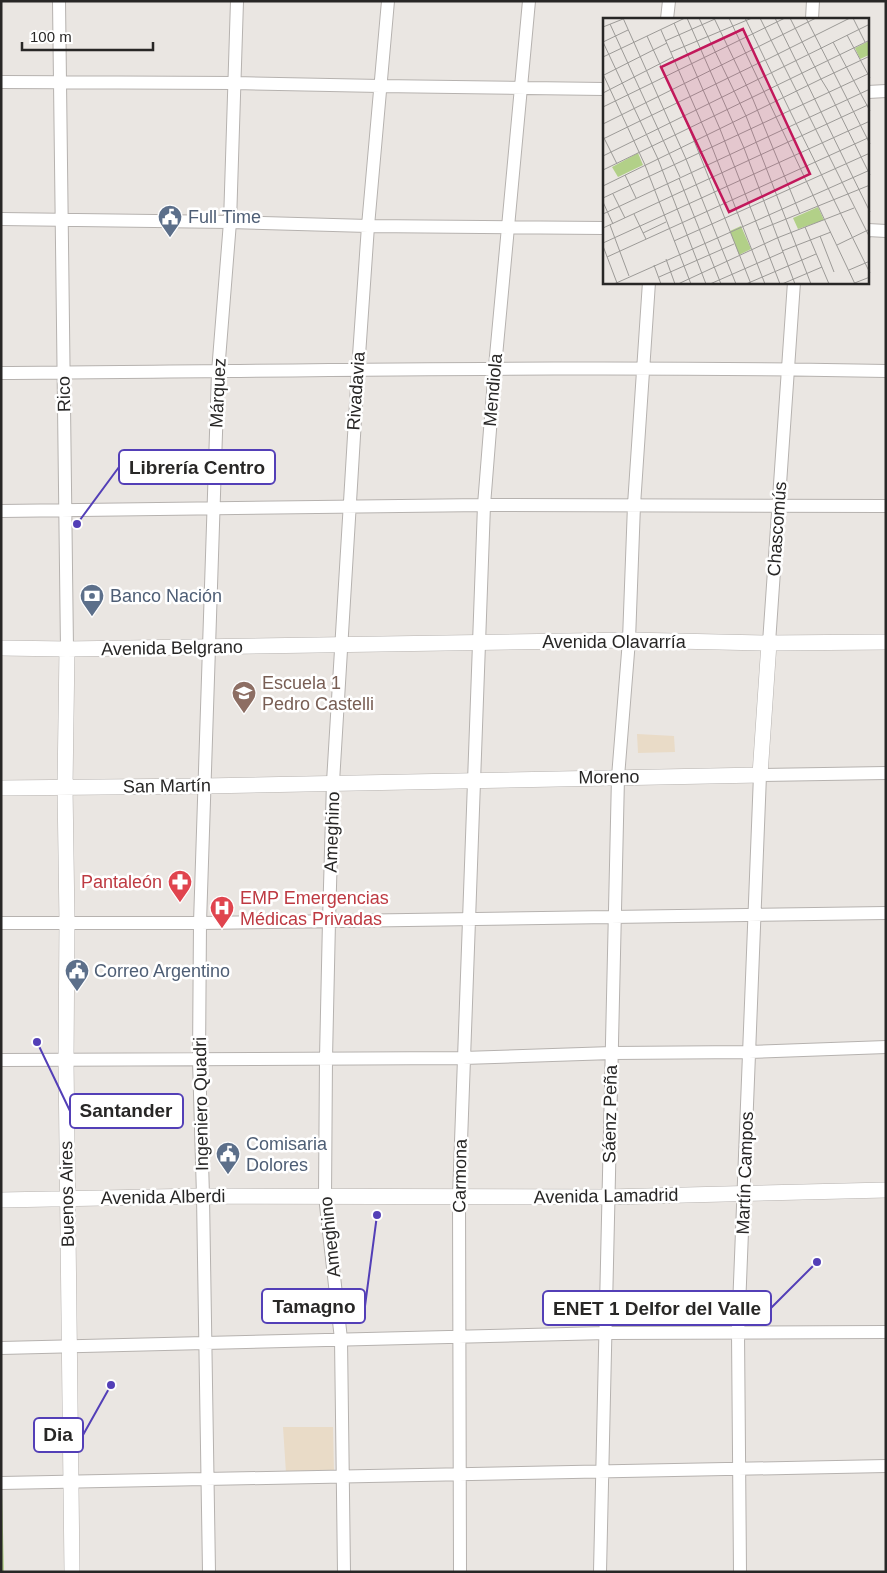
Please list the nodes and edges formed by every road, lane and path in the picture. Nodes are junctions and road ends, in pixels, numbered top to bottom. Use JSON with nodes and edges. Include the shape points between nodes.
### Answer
{"nodes":[{"id":1,"x":59,"y":1,"type":"edge"},
{"id":2,"x":237,"y":1,"type":"edge"},
{"id":3,"x":388,"y":1,"type":"edge"},
{"id":4,"x":529,"y":1,"type":"edge"},
{"id":5,"x":669,"y":1,"type":"edge"},
{"id":6,"x":813,"y":1,"type":"edge"},
{"id":7,"x":668,"y":18,"type":"edge"},
{"id":8,"x":812,"y":18,"type":"edge"},
{"id":9,"x":1,"y":82,"type":"edge"},
{"id":10,"x":60,"y":82,"type":"junction"},
{"id":11,"x":235,"y":82,"type":"junction"},
{"id":12,"x":380,"y":86,"type":"junction"},
{"id":13,"x":522,"y":88,"type":"junction"},
{"id":14,"x":603,"y":89,"type":"edge"},
{"id":15,"x":886,"y":91,"type":"edge"},
{"id":16,"x":870,"y":92,"type":"edge"},
{"id":17,"x":1,"y":219,"type":"edge"},
{"id":18,"x":63,"y":220,"type":"junction"},
{"id":19,"x":230,"y":222,"type":"junction"},
{"id":20,"x":368,"y":226,"type":"junction"},
{"id":21,"x":509,"y":227,"type":"junction"},
{"id":22,"x":603,"y":228,"type":"edge"},
{"id":23,"x":870,"y":230,"type":"edge"},
{"id":24,"x":886,"y":231,"type":"edge"},
{"id":25,"x":650,"y":284,"type":"edge"},
{"id":26,"x":794,"y":284,"type":"edge"},
{"id":27,"x":495,"y":367,"type":"junction"},
{"id":28,"x":643,"y":367,"type":"junction"},
{"id":29,"x":788,"y":369,"type":"junction"},
{"id":30,"x":358,"y":370,"type":"junction"},
{"id":31,"x":886,"y":371,"type":"edge"},
{"id":32,"x":218,"y":372,"type":"junction"},
{"id":33,"x":1,"y":373,"type":"edge"},
{"id":34,"x":64,"y":373,"type":"junction"},
{"id":35,"x":484,"y":504,"type":"junction"},
{"id":36,"x":634,"y":505,"type":"junction"},
{"id":37,"x":779,"y":505,"type":"junction"},
{"id":38,"x":886,"y":506,"type":"edge"},
{"id":39,"x":349,"y":508,"type":"junction"},
{"id":40,"x":214,"y":509,"type":"junction"},
{"id":41,"x":65,"y":510,"type":"junction"},
{"id":42,"x":1,"y":511,"type":"edge"},
{"id":43,"x":629,"y":640,"type":"junction"},
{"id":44,"x":886,"y":642,"type":"edge"},
{"id":45,"x":478,"y":643,"type":"junction"},
{"id":46,"x":768,"y":643,"type":"junction"},
{"id":47,"x":342,"y":645,"type":"junction"},
{"id":48,"x":209,"y":647,"type":"junction"},
{"id":49,"x":1,"y":648,"type":"edge"},
{"id":50,"x":67,"y":649,"type":"junction"},
{"id":51,"x":886,"y":773,"type":"edge"},
{"id":52,"x":760,"y":775,"type":"junction"},
{"id":53,"x":618,"y":777,"type":"junction"},
{"id":54,"x":474,"y":780,"type":"junction"},
{"id":55,"x":333,"y":782,"type":"junction"},
{"id":56,"x":204,"y":786,"type":"junction"},
{"id":57,"x":65,"y":787,"type":"junction"},
{"id":58,"x":1,"y":788,"type":"edge"},
{"id":59,"x":886,"y":913,"type":"edge"},
{"id":60,"x":753,"y":915,"type":"junction"},
{"id":61,"x":615,"y":917,"type":"junction"},
{"id":62,"x":468,"y":918,"type":"junction"},
{"id":63,"x":329,"y":921,"type":"junction"},
{"id":64,"x":67,"y":922,"type":"junction"},
{"id":65,"x":1,"y":923,"type":"edge"},
{"id":66,"x":200,"y":923,"type":"junction"},
{"id":67,"x":886,"y":1046,"type":"edge"},
{"id":68,"x":749,"y":1052,"type":"junction"},
{"id":69,"x":612,"y":1053,"type":"junction"},
{"id":70,"x":326,"y":1058,"type":"junction"},
{"id":71,"x":463,"y":1058,"type":"junction"},
{"id":72,"x":1,"y":1060,"type":"edge"},
{"id":73,"x":200,"y":1060,"type":"junction"},
{"id":74,"x":66,"y":1061,"type":"junction"},
{"id":75,"x":886,"y":1190,"type":"edge"},
{"id":76,"x":744,"y":1194,"type":"junction"},
{"id":77,"x":203,"y":1196,"type":"junction"},
{"id":78,"x":325,"y":1196,"type":"junction"},
{"id":79,"x":459,"y":1197,"type":"junction"},
{"id":80,"x":608,"y":1197,"type":"junction"},
{"id":81,"x":67,"y":1199,"type":"junction"},
{"id":82,"x":1,"y":1200,"type":"edge"},
{"id":83,"x":886,"y":1332,"type":"edge"},
{"id":84,"x":738,"y":1333,"type":"junction"},
{"id":85,"x":606,"y":1334,"type":"junction"},
{"id":86,"x":460,"y":1337,"type":"junction"},
{"id":87,"x":341,"y":1339,"type":"junction"},
{"id":88,"x":206,"y":1342,"type":"junction"},
{"id":89,"x":69,"y":1346,"type":"junction"},
{"id":90,"x":1,"y":1348,"type":"edge"},
{"id":91,"x":886,"y":1466,"type":"edge"},
{"id":92,"x":738,"y":1469,"type":"junction"},
{"id":93,"x":602,"y":1472,"type":"junction"},
{"id":94,"x":460,"y":1475,"type":"junction"},
{"id":95,"x":343,"y":1477,"type":"junction"},
{"id":96,"x":208,"y":1480,"type":"junction"},
{"id":97,"x":71,"y":1482,"type":"junction"},
{"id":98,"x":1,"y":1484,"type":"edge"},
{"id":99,"x":72,"y":1572,"type":"edge"},
{"id":100,"x":209,"y":1572,"type":"edge"},
{"id":101,"x":344,"y":1572,"type":"edge"},
{"id":102,"x":460,"y":1572,"type":"edge"},
{"id":103,"x":600,"y":1572,"type":"edge"},
{"id":104,"x":740,"y":1572,"type":"edge"}],
"edges":[{"from":1,"to":10,"type":"street","name":"Rico"},
{"from":2,"to":11,"type":"street","name":"Márquez"},
{"from":3,"to":12,"type":"street","name":"Rivadavia"},
{"from":4,"to":13,"type":"street","name":"Mendiola"},
{"from":5,"to":7,"type":"street"},
{"from":6,"to":8,"type":"street"},
{"from":9,"to":10,"type":"street"},
{"from":10,"to":11,"type":"street"},
{"from":10,"to":18,"type":"street","name":"Rico"},
{"from":11,"to":12,"type":"street"},
{"from":11,"to":19,"type":"street","name":"Márquez"},
{"from":12,"to":13,"type":"street"},
{"from":12,"to":20,"type":"street","name":"Rivadavia"},
{"from":13,"to":14,"type":"street"},
{"from":13,"to":21,"type":"street","name":"Mendiola"},
{"from":15,"to":16,"type":"street"},
{"from":17,"to":18,"type":"street"},
{"from":18,"to":19,"type":"street"},
{"from":18,"to":34,"type":"street","name":"Rico"},
{"from":19,"to":20,"type":"street"},
{"from":19,"to":32,"type":"street","name":"Márquez"},
{"from":20,"to":21,"type":"street"},
{"from":20,"to":30,"type":"street","name":"Rivadavia"},
{"from":21,"to":22,"type":"street"},
{"from":21,"to":27,"type":"street","name":"Mendiola"},
{"from":23,"to":24,"type":"street"},
{"from":25,"to":28,"type":"street","name":"Sáenz Peña"},
{"from":26,"to":29,"type":"street","name":"Chascomús"},
{"from":27,"to":28,"type":"street"},
{"from":27,"to":30,"type":"street"},
{"from":27,"to":35,"type":"street","name":"Mendiola"},
{"from":28,"to":29,"type":"street"},
{"from":28,"to":36,"type":"street","name":"Sáenz Peña"},
{"from":29,"to":31,"type":"street"},
{"from":29,"to":37,"type":"street","name":"Chascomús"},
{"from":30,"to":32,"type":"street"},
{"from":30,"to":39,"type":"street","name":"Rivadavia"},
{"from":32,"to":34,"type":"street"},
{"from":32,"to":40,"type":"street","name":"Márquez"},
{"from":33,"to":34,"type":"street"},
{"from":34,"to":41,"type":"street","name":"Rico"},
{"from":35,"to":36,"type":"street"},
{"from":35,"to":39,"type":"street"},
{"from":35,"to":45,"type":"street","name":"Mendiola"},
{"from":36,"to":37,"type":"street"},
{"from":36,"to":43,"type":"street","name":"Sáenz Peña"},
{"from":37,"to":38,"type":"street"},
{"from":37,"to":46,"type":"street","name":"Chascomús"},
{"from":39,"to":40,"type":"street"},
{"from":39,"to":47,"type":"street","name":"Rivadavia"},
{"from":40,"to":41,"type":"street"},
{"from":40,"to":48,"type":"street","name":"Márquez"},
{"from":41,"to":42,"type":"street"},
{"from":41,"to":50,"type":"street","name":"Rico"},
{"from":43,"to":45,"type":"main road","name":"Avenida Olavarría"},
{"from":43,"to":46,"type":"main road","name":"Avenida Olavarría"},
{"from":43,"to":53,"type":"street","name":"Sáenz Peña"},
{"from":44,"to":46,"type":"main road","name":"Avenida Olavarría"},
{"from":45,"to":47,"type":"main road","name":"Avenida Olavarría"},
{"from":45,"to":54,"type":"street","name":"Mendiola"},
{"from":46,"to":52,"type":"main road","name":"Chascomús"},
{"from":47,"to":48,"type":"main road","name":"Avenida Belgrano"},
{"from":47,"to":55,"type":"street","name":"Rivadavia"},
{"from":48,"to":50,"type":"main road","name":"Avenida Belgrano"},
{"from":48,"to":56,"type":"street","name":"Márquez"},
{"from":49,"to":50,"type":"main road","name":"Avenida Belgrano"},
{"from":50,"to":57,"type":"main road","name":"Rico"},
{"from":51,"to":52,"type":"street","name":"Moreno"},
{"from":52,"to":53,"type":"main road","name":"Moreno"},
{"from":52,"to":60,"type":"street","name":"Martín Campos"},
{"from":53,"to":54,"type":"main road","name":"Moreno"},
{"from":53,"to":61,"type":"street","name":"Sáenz Peña"},
{"from":54,"to":55,"type":"main road","name":"Moreno"},
{"from":54,"to":62,"type":"street","name":"Carmona"},
{"from":55,"to":56,"type":"main road","name":"San Martín"},
{"from":55,"to":63,"type":"street","name":"Ameghino"},
{"from":56,"to":57,"type":"main road","name":"San Martín"},
{"from":56,"to":66,"type":"street","name":"Ingeniero Quadri"},
{"from":57,"to":58,"type":"main road","name":"San Martín"},
{"from":57,"to":64,"type":"main road","name":"Buenos Aires"},
{"from":59,"to":60,"type":"street"},
{"from":60,"to":61,"type":"street"},
{"from":60,"to":68,"type":"street","name":"Martín Campos"},
{"from":61,"to":62,"type":"street"},
{"from":61,"to":69,"type":"street","name":"Sáenz Peña"},
{"from":62,"to":63,"type":"street"},
{"from":62,"to":71,"type":"street","name":"Carmona"},
{"from":63,"to":66,"type":"street"},
{"from":63,"to":70,"type":"street","name":"Ameghino"},
{"from":64,"to":65,"type":"street"},
{"from":64,"to":66,"type":"street"},
{"from":64,"to":74,"type":"main road","name":"Buenos Aires"},
{"from":66,"to":73,"type":"street","name":"Ingeniero Quadri"},
{"from":67,"to":68,"type":"street"},
{"from":68,"to":69,"type":"street"},
{"from":68,"to":76,"type":"street","name":"Martín Campos"},
{"from":69,"to":71,"type":"street"},
{"from":69,"to":80,"type":"street","name":"Sáenz Peña"},
{"from":70,"to":71,"type":"street"},
{"from":70,"to":73,"type":"street"},
{"from":70,"to":78,"type":"street","name":"Ameghino"},
{"from":71,"to":79,"type":"street","name":"Carmona"},
{"from":72,"to":74,"type":"street"},
{"from":73,"to":74,"type":"street"},
{"from":73,"to":77,"type":"street","name":"Ingeniero Quadri"},
{"from":74,"to":81,"type":"main road","name":"Buenos Aires"},
{"from":75,"to":76,"type":"main road","name":"Avenida Lamadrid"},
{"from":76,"to":80,"type":"main road","name":"Avenida Lamadrid"},
{"from":76,"to":84,"type":"street","name":"Martín Campos"},
{"from":77,"to":78,"type":"main road","name":"Avenida Alberdi"},
{"from":77,"to":81,"type":"main road","name":"Avenida Alberdi"},
{"from":77,"to":88,"type":"street","name":"Ingeniero Quadri"},
{"from":78,"to":79,"type":"main road","name":"Avenida Lamadrid"},
{"from":78,"to":87,"type":"street","name":"Ameghino"},
{"from":79,"to":80,"type":"main road","name":"Avenida Lamadrid"},
{"from":79,"to":86,"type":"street","name":"Carmona"},
{"from":80,"to":85,"type":"street","name":"Sáenz Peña"},
{"from":81,"to":82,"type":"main road","name":"Avenida Alberdi"},
{"from":81,"to":89,"type":"main road","name":"Buenos Aires"},
{"from":83,"to":84,"type":"street"},
{"from":84,"to":85,"type":"street"},
{"from":84,"to":92,"type":"street","name":"Martín Campos"},
{"from":85,"to":86,"type":"street"},
{"from":85,"to":93,"type":"street","name":"Sáenz Peña"},
{"from":86,"to":87,"type":"street"},
{"from":86,"to":94,"type":"street","name":"Carmona"},
{"from":87,"to":88,"type":"street"},
{"from":87,"to":95,"type":"street","name":"Ameghino"},
{"from":88,"to":89,"type":"street"},
{"from":88,"to":96,"type":"street","name":"Ingeniero Quadri"},
{"from":89,"to":90,"type":"street"},
{"from":89,"to":97,"type":"main road","name":"Buenos Aires"},
{"from":91,"to":92,"type":"street"},
{"from":92,"to":93,"type":"street"},
{"from":92,"to":104,"type":"street","name":"Martín Campos"},
{"from":93,"to":94,"type":"street"},
{"from":93,"to":103,"type":"street","name":"Sáenz Peña"},
{"from":94,"to":95,"type":"street"},
{"from":94,"to":102,"type":"street","name":"Carmona"},
{"from":95,"to":96,"type":"street"},
{"from":95,"to":101,"type":"street","name":"Ameghino"},
{"from":96,"to":97,"type":"street"},
{"from":96,"to":100,"type":"street","name":"Ingeniero Quadri"},
{"from":97,"to":98,"type":"street"},
{"from":97,"to":99,"type":"main road","name":"Buenos Aires"}]}
